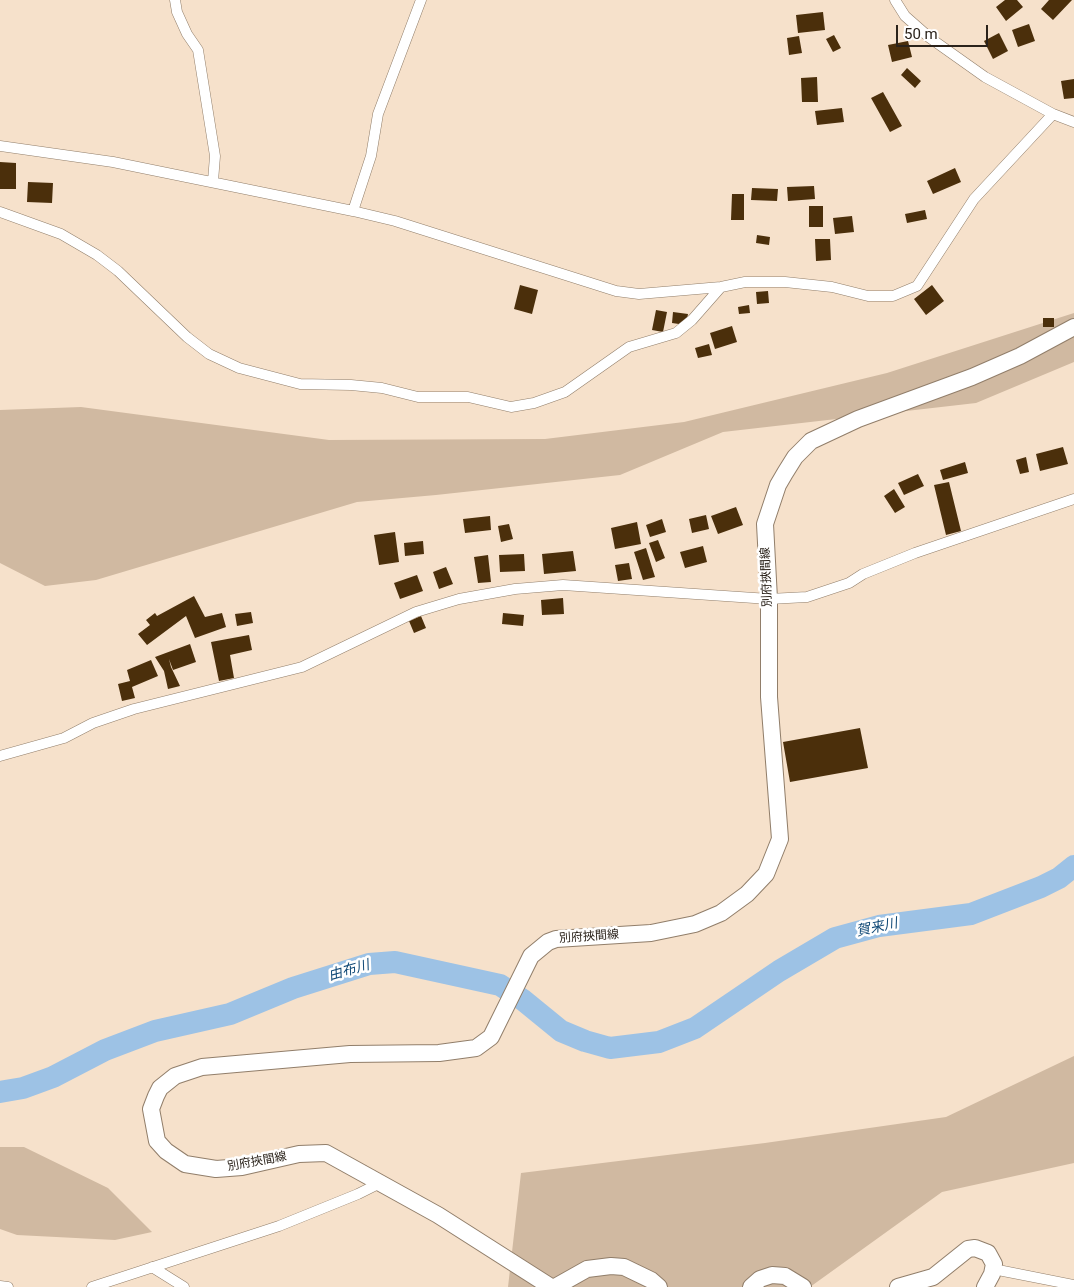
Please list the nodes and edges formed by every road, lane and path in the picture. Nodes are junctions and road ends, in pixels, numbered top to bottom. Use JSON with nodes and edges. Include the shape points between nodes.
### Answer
{"nodes":[{"id":1,"x":176,"y":0,"type":"edge"},
{"id":2,"x":421,"y":0,"type":"edge"},
{"id":3,"x":895,"y":0,"type":"edge"},
{"id":4,"x":1053,"y":114,"type":"junction"},
{"id":5,"x":1074,"y":122,"type":"edge"},
{"id":6,"x":0,"y":146,"type":"edge"},
{"id":7,"x":213,"y":182,"type":"junction"},
{"id":8,"x":353,"y":211,"type":"junction"},
{"id":9,"x":0,"y":212,"type":"edge"},
{"id":10,"x":721,"y":288,"type":"junction"},
{"id":11,"x":1074,"y":327,"type":"edge"},
{"id":12,"x":1074,"y":499,"type":"edge"},
{"id":13,"x":769,"y":599,"type":"junction"},
{"id":14,"x":0,"y":756,"type":"edge"},
{"id":15,"x":380,"y":1182,"type":"junction"},
{"id":16,"x":152,"y":1267,"type":"junction"},
{"id":17,"x":994,"y":1269,"type":"junction"},
{"id":18,"x":1074,"y":1285,"type":"edge"},
{"id":19,"x":0,"y":1286,"type":"edge"},
{"id":20,"x":8,"y":1287,"type":"edge"},
{"id":21,"x":92,"y":1287,"type":"edge"},
{"id":22,"x":184,"y":1287,"type":"edge"},
{"id":23,"x":551,"y":1287,"type":"edge"},
{"id":24,"x":555,"y":1287,"type":"edge"},
{"id":25,"x":659,"y":1287,"type":"edge"},
{"id":26,"x":751,"y":1287,"type":"edge"},
{"id":27,"x":804,"y":1287,"type":"edge"},
{"id":28,"x":898,"y":1287,"type":"edge"},
{"id":29,"x":985,"y":1287,"type":"edge"}],
"edges":[{"from":1,"to":7,"type":"street","via":[[177,12],[198,50],[215,156]]},
{"from":2,"to":8,"type":"street","via":[[378,114],[371,156]]},
{"from":3,"to":4,"type":"street","via":[[906,16],[930,38],[985,77]]},
{"from":4,"to":5,"type":"street"},
{"from":4,"to":10,"type":"street","via":[[974,199],[917,286],[893,296],[868,296],[832,287],[785,282],[745,282]]},
{"from":6,"to":7,"type":"street","via":[[113,162]]},
{"from":7,"to":8,"type":"street"},
{"from":8,"to":10,"type":"street","via":[[395,221],[616,291],[639,294]]},
{"from":9,"to":10,"type":"street","via":[[61,234],[97,255],[118,270],[187,337],[209,354],[239,368],[300,384],[382,388],[418,397],[468,397],[511,407],[565,392],[629,347],[676,332],[692,320]]},
{"from":11,"to":13,"type":"main road","name":"別府挾間線","via":[[988,370],[858,419],[811,441],[795,457],[778,485],[768,512],[765,524]]},
{"from":12,"to":13,"type":"street","via":[[915,553],[849,583],[807,597]]},
{"from":13,"to":14,"type":"street","via":[[563,585],[459,599],[416,612],[302,667],[134,709],[93,723],[64,738]]},
{"from":13,"to":15,"type":"main road","name":"別府挾間線","via":[[769,697],[780,840],[766,874],[747,894],[732,906],[695,924],[651,932],[556,939],[542,946],[531,956],[491,1037],[476,1048],[350,1054],[202,1067],[175,1076],[160,1088],[151,1109],[157,1141],[185,1164],[216,1169],[242,1167],[300,1154],[326,1153]]},
{"from":15,"to":16,"type":"street","via":[[279,1226]]},
{"from":15,"to":23,"type":"main road","name":"別府挾間線"},
{"from":16,"to":21,"type":"street"},
{"from":16,"to":22,"type":"street"},
{"from":17,"to":18,"type":"street"},
{"from":17,"to":28,"type":"main road","via":[[988,1253],[968,1249],[941,1272]]},
{"from":17,"to":29,"type":"main road"},
{"from":19,"to":20,"type":"street"},
{"from":24,"to":25,"type":"main road","via":[[587,1269],[611,1266],[624,1267]]},
{"from":26,"to":27,"type":"main road","via":[[772,1275],[786,1276]]}]}
